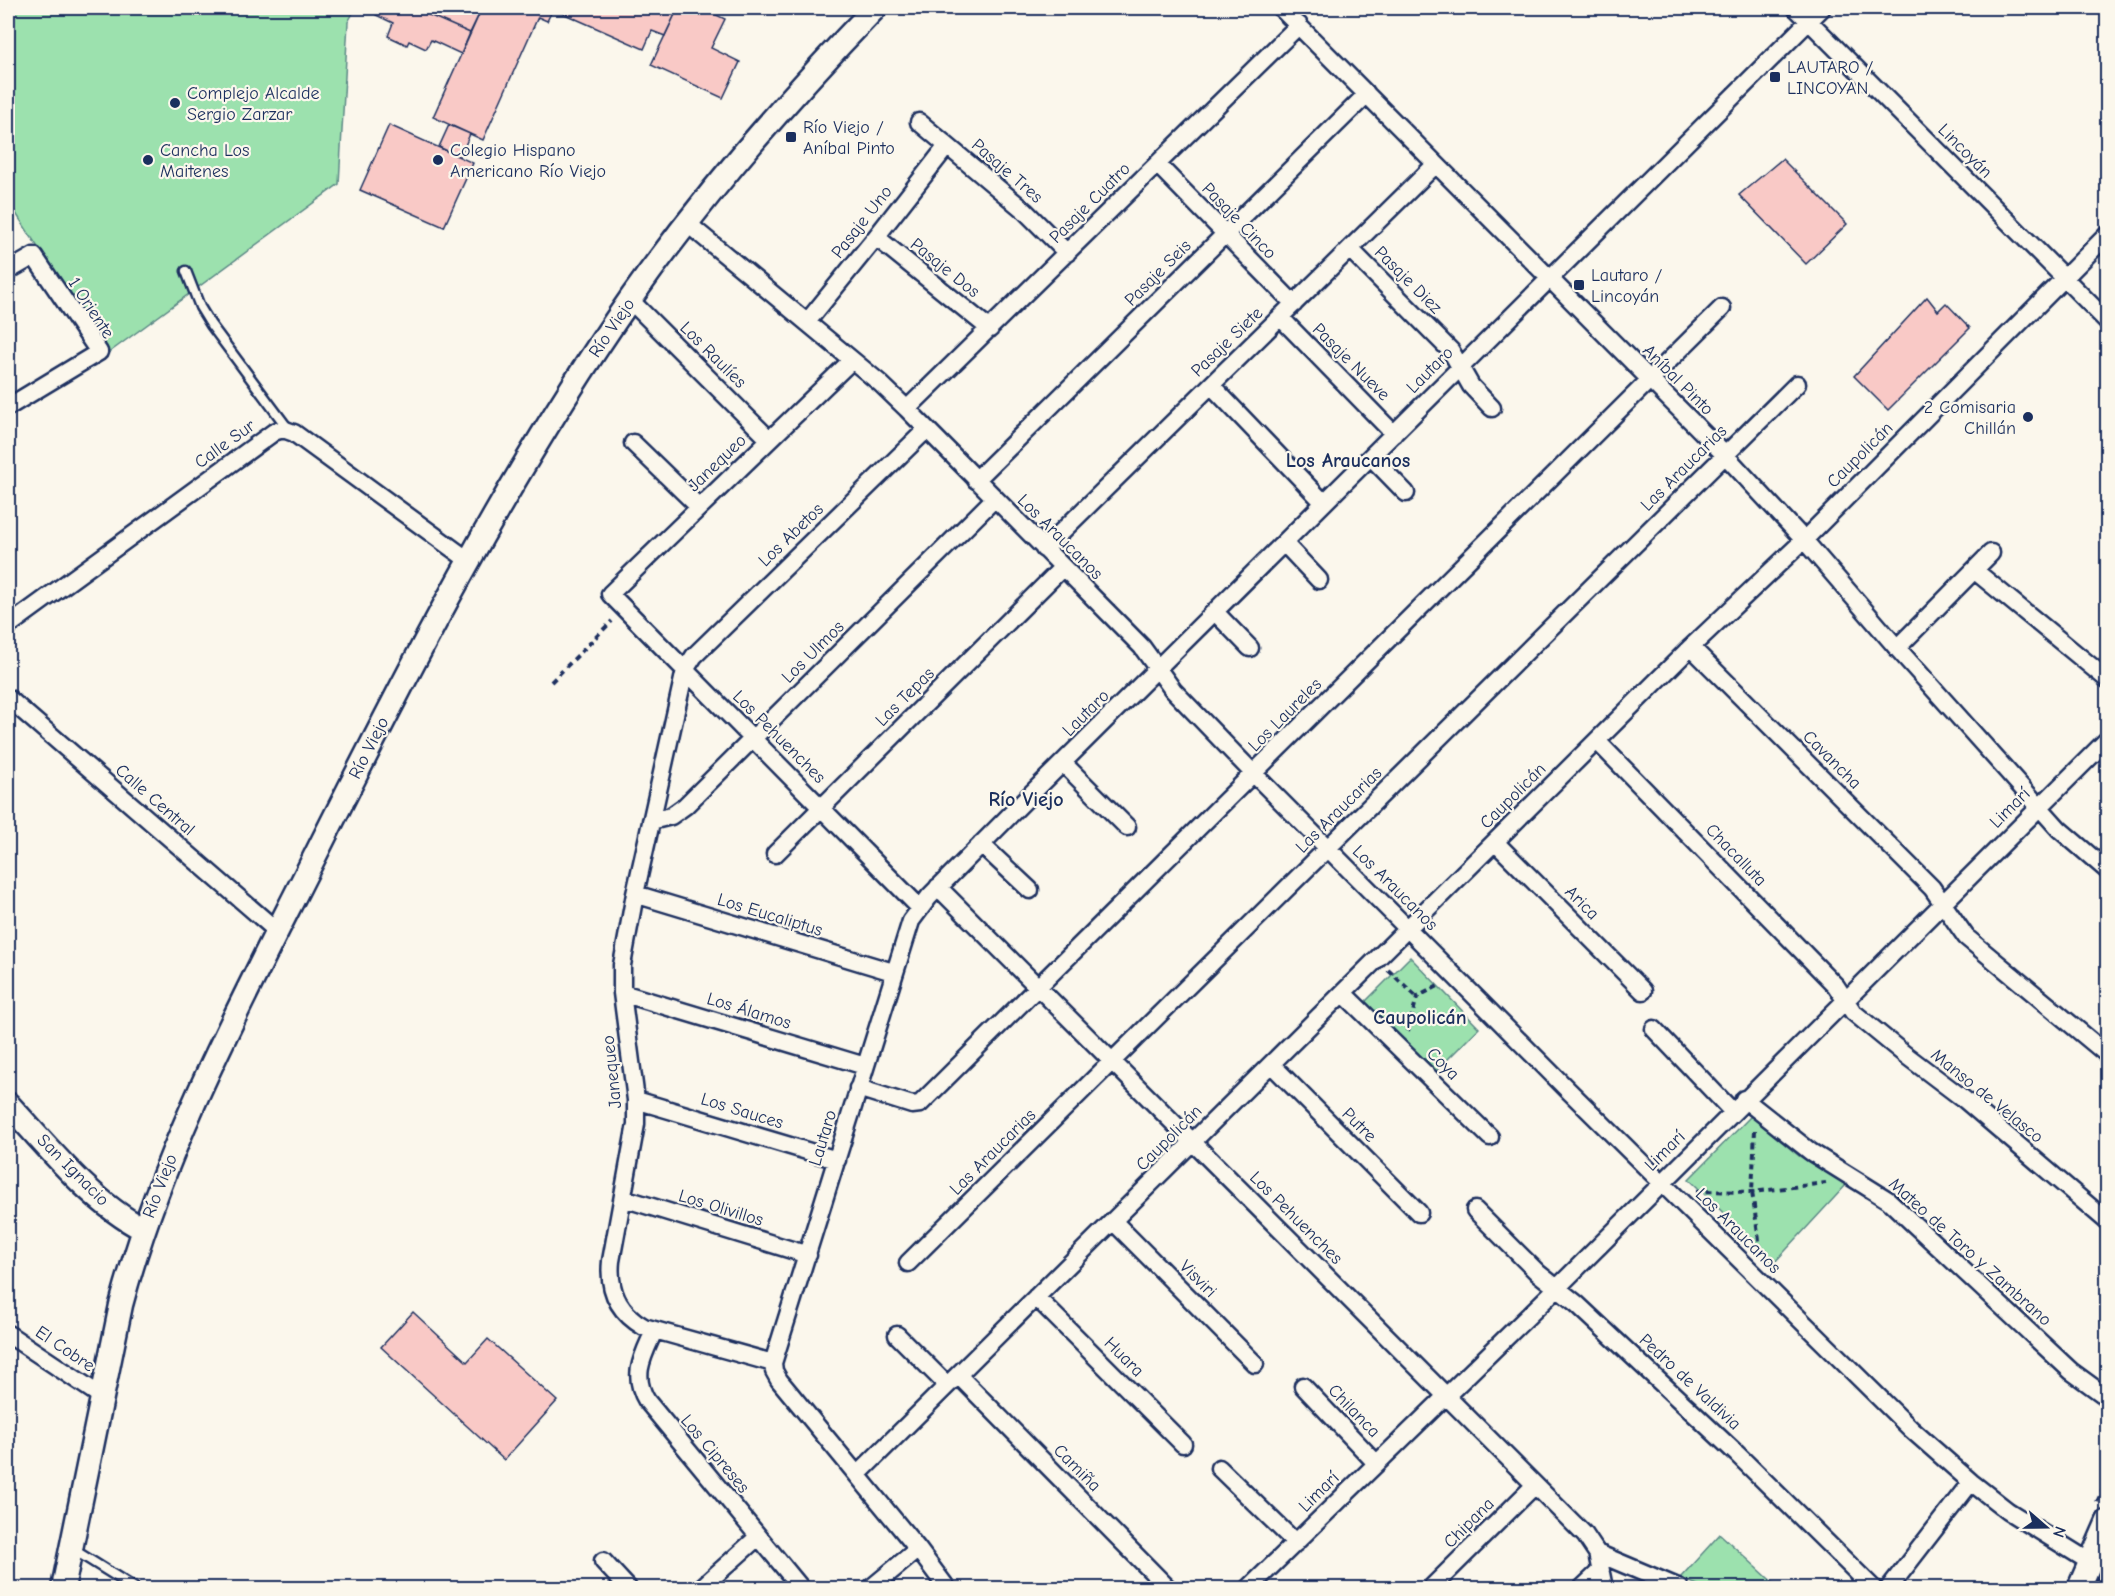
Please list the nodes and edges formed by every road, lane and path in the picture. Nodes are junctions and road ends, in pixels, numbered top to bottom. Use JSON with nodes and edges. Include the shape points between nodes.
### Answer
{"nodes":[{"id":1,"x":875,"y":8,"type":"edge"},
{"id":2,"x":1281,"y":8,"type":"edge"},
{"id":3,"x":1796,"y":8,"type":"edge"},
{"id":4,"x":1822,"y":8,"type":"edge"},
{"id":5,"x":1809,"y":21,"type":"junction"},
{"id":6,"x":1299,"y":25,"type":"junction"},
{"id":7,"x":1367,"y":94,"type":"junction"},
{"id":8,"x":919,"y":122,"type":"dead end"},
{"id":9,"x":947,"y":146,"type":"junction"},
{"id":10,"x":1157,"y":164,"type":"junction"},
{"id":11,"x":1436,"y":164,"type":"junction"},
{"id":12,"x":688,"y":224,"type":"junction"},
{"id":13,"x":1225,"y":234,"type":"junction"},
{"id":14,"x":2108,"y":234,"type":"edge"},
{"id":15,"x":876,"y":237,"type":"junction"},
{"id":16,"x":1350,"y":249,"type":"junction"},
{"id":17,"x":1067,"y":253,"type":"junction"},
{"id":18,"x":8,"y":271,"type":"edge"},
{"id":19,"x":186,"y":271,"type":"dead end"},
{"id":20,"x":1550,"y":278,"type":"junction"},
{"id":21,"x":2064,"y":278,"type":"junction"},
{"id":22,"x":630,"y":300,"type":"junction"},
{"id":23,"x":1294,"y":304,"type":"junction"},
{"id":24,"x":1722,"y":308,"type":"dead end"},
{"id":25,"x":1280,"y":317,"type":"junction"},
{"id":26,"x":807,"y":322,"type":"junction"},
{"id":27,"x":2108,"y":322,"type":"edge"},
{"id":28,"x":990,"y":329,"type":"junction"},
{"id":29,"x":852,"y":360,"type":"junction"},
{"id":30,"x":1461,"y":367,"type":"junction"},
{"id":31,"x":1651,"y":379,"type":"junction"},
{"id":32,"x":1797,"y":384,"type":"dead end"},
{"id":33,"x":1211,"y":385,"type":"junction"},
{"id":34,"x":8,"y":407,"type":"edge"},
{"id":35,"x":1491,"y":408,"type":"dead end"},
{"id":36,"x":907,"y":409,"type":"junction"},
{"id":37,"x":289,"y":430,"type":"junction"},
{"id":38,"x":926,"y":430,"type":"junction"},
{"id":39,"x":1394,"y":434,"type":"junction"},
{"id":40,"x":769,"y":438,"type":"junction"},
{"id":41,"x":633,"y":443,"type":"dead end"},
{"id":42,"x":1725,"y":455,"type":"junction"},
{"id":43,"x":1371,"y":457,"type":"junction"},
{"id":44,"x":976,"y":480,"type":"junction"},
{"id":45,"x":1406,"y":493,"type":"dead end"},
{"id":46,"x":994,"y":498,"type":"junction"},
{"id":47,"x":1324,"y":503,"type":"junction"},
{"id":48,"x":699,"y":507,"type":"junction"},
{"id":49,"x":1804,"y":540,"type":"junction"},
{"id":50,"x":1284,"y":543,"type":"junction"},
{"id":51,"x":1044,"y":549,"type":"junction"},
{"id":52,"x":1990,"y":553,"type":"dead end"},
{"id":53,"x":468,"y":560,"type":"junction"},
{"id":54,"x":1063,"y":567,"type":"junction"},
{"id":55,"x":1974,"y":570,"type":"junction"},
{"id":56,"x":1319,"y":580,"type":"dead end"},
{"id":57,"x":610,"y":594,"type":"joint"},
{"id":58,"x":624,"y":609,"type":"junction"},
{"id":59,"x":1215,"y":612,"type":"junction"},
{"id":60,"x":8,"y":626,"type":"edge"},
{"id":61,"x":1691,"y":647,"type":"junction"},
{"id":62,"x":1250,"y":648,"type":"dead end"},
{"id":63,"x":1898,"y":648,"type":"junction"},
{"id":64,"x":1158,"y":669,"type":"junction"},
{"id":65,"x":685,"y":670,"type":"junction"},
{"id":66,"x":2108,"y":680,"type":"edge"},
{"id":67,"x":551,"y":682,"type":"dead end"},
{"id":68,"x":8,"y":698,"type":"edge"},
{"id":69,"x":753,"y":738,"type":"junction"},
{"id":70,"x":2108,"y":739,"type":"edge"},
{"id":71,"x":1597,"y":741,"type":"junction"},
{"id":72,"x":1063,"y":763,"type":"junction"},
{"id":73,"x":1254,"y":774,"type":"junction"},
{"id":74,"x":2040,"y":807,"type":"junction"},
{"id":75,"x":821,"y":808,"type":"junction"},
{"id":76,"x":651,"y":820,"type":"junction"},
{"id":77,"x":1127,"y":827,"type":"dead end"},
{"id":78,"x":1495,"y":842,"type":"junction"},
{"id":79,"x":981,"y":844,"type":"junction"},
{"id":80,"x":1328,"y":848,"type":"junction"},
{"id":81,"x":775,"y":855,"type":"dead end"},
{"id":82,"x":2108,"y":871,"type":"edge"},
{"id":83,"x":938,"y":887,"type":"junction"},
{"id":84,"x":1030,"y":890,"type":"dead end"},
{"id":85,"x":635,"y":894,"type":"junction"},
{"id":86,"x":1942,"y":903,"type":"junction"},
{"id":87,"x":919,"y":907,"type":"junction"},
{"id":88,"x":1407,"y":928,"type":"junction"},
{"id":89,"x":278,"y":931,"type":"junction"},
{"id":90,"x":1377,"y":959,"type":"junction"},
{"id":91,"x":894,"y":972,"type":"junction"},
{"id":92,"x":1456,"y":976,"type":"junction"},
{"id":93,"x":1038,"y":987,"type":"junction"},
{"id":94,"x":1643,"y":991,"type":"dead end"},
{"id":95,"x":622,"y":993,"type":"junction"},
{"id":96,"x":1343,"y":993,"type":"junction"},
{"id":97,"x":1417,"y":997,"type":"junction"},
{"id":98,"x":1845,"y":999,"type":"junction"},
{"id":99,"x":1654,"y":1029,"type":"dead end"},
{"id":100,"x":1403,"y":1052,"type":"junction"},
{"id":101,"x":2108,"y":1055,"type":"edge"},
{"id":102,"x":1113,"y":1061,"type":"junction"},
{"id":103,"x":1271,"y":1064,"type":"junction"},
{"id":104,"x":865,"y":1066,"type":"junction"},
{"id":105,"x":858,"y":1088,"type":"junction"},
{"id":106,"x":636,"y":1100,"type":"junction"},
{"id":107,"x":8,"y":1104,"type":"edge"},
{"id":108,"x":1744,"y":1106,"type":"junction"},
{"id":109,"x":1490,"y":1137,"type":"dead end"},
{"id":110,"x":1192,"y":1142,"type":"junction"},
{"id":111,"x":837,"y":1160,"type":"junction"},
{"id":112,"x":1856,"y":1179,"type":"junction"},
{"id":113,"x":1666,"y":1186,"type":"junction"},
{"id":114,"x":1752,"y":1192,"type":"junction"},
{"id":115,"x":623,"y":1198,"type":"junction"},
{"id":116,"x":1475,"y":1210,"type":"dead end"},
{"id":117,"x":1419,"y":1213,"type":"dead end"},
{"id":118,"x":1113,"y":1221,"type":"junction"},
{"id":119,"x":2108,"y":1222,"type":"edge"},
{"id":120,"x":143,"y":1229,"type":"junction"},
{"id":121,"x":807,"y":1255,"type":"junction"},
{"id":122,"x":908,"y":1263,"type":"dead end"},
{"id":123,"x":1766,"y":1287,"type":"junction"},
{"id":124,"x":1557,"y":1288,"type":"junction"},
{"id":125,"x":1036,"y":1297,"type":"junction"},
{"id":126,"x":654,"y":1331,"type":"junction"},
{"id":127,"x":8,"y":1334,"type":"edge"},
{"id":128,"x":897,"y":1335,"type":"dead end"},
{"id":129,"x":773,"y":1363,"type":"junction"},
{"id":130,"x":1255,"y":1364,"type":"dead end"},
{"id":131,"x":952,"y":1380,"type":"junction"},
{"id":132,"x":1303,"y":1386,"type":"dead end"},
{"id":133,"x":1446,"y":1395,"type":"junction"},
{"id":134,"x":101,"y":1396,"type":"junction"},
{"id":135,"x":2108,"y":1398,"type":"edge"},
{"id":136,"x":1183,"y":1444,"type":"dead end"},
{"id":137,"x":1376,"y":1463,"type":"junction"},
{"id":138,"x":1219,"y":1468,"type":"dead end"},
{"id":139,"x":857,"y":1475,"type":"junction"},
{"id":140,"x":1971,"y":1482,"type":"junction"},
{"id":141,"x":1535,"y":1485,"type":"junction"},
{"id":142,"x":2108,"y":1521,"type":"edge"},
{"id":143,"x":758,"y":1537,"type":"junction"},
{"id":144,"x":1296,"y":1543,"type":"junction"},
{"id":145,"x":71,"y":1548,"type":"junction"},
{"id":146,"x":918,"y":1549,"type":"junction"},
{"id":147,"x":1597,"y":1553,"type":"junction"},
{"id":148,"x":603,"y":1561,"type":"dead end"},
{"id":149,"x":2090,"y":1562,"type":"junction"},
{"id":150,"x":1601,"y":1570,"type":"junction"},
{"id":151,"x":63,"y":1588,"type":"edge"},
{"id":152,"x":135,"y":1588,"type":"edge"},
{"id":153,"x":628,"y":1588,"type":"edge"},
{"id":154,"x":701,"y":1588,"type":"edge"},
{"id":155,"x":801,"y":1588,"type":"edge"},
{"id":156,"x":871,"y":1588,"type":"edge"},
{"id":157,"x":946,"y":1588,"type":"edge"},
{"id":158,"x":1168,"y":1588,"type":"edge"},
{"id":159,"x":1249,"y":1588,"type":"edge"},
{"id":160,"x":1431,"y":1588,"type":"edge"},
{"id":161,"x":1582,"y":1588,"type":"edge"},
{"id":162,"x":1604,"y":1588,"type":"edge"},
{"id":163,"x":1680,"y":1588,"type":"edge"},
{"id":164,"x":1873,"y":1588,"type":"edge"},
{"id":165,"x":1889,"y":1588,"type":"edge"},
{"id":166,"x":2079,"y":1588,"type":"edge"}],
"edges":[{"from":1,"to":12,"type":"main road","name":"Río Viejo","via":[[747,149]]},
{"from":2,"to":6,"type":"street","name":"Aníbal Pinto"},
{"from":3,"to":5,"type":"street","name":"Lincoyán"},
{"from":4,"to":5,"type":"street","name":"Lautaro"},
{"from":5,"to":20,"type":"street","name":"Lautaro"},
{"from":5,"to":21,"type":"street","name":"Lincoyán"},
{"from":6,"to":7,"type":"street","name":"Aníbal Pinto"},
{"from":6,"to":10,"type":"street","name":"Pasaje Cuatro"},
{"from":7,"to":11,"type":"street","name":"Aníbal Pinto"},
{"from":7,"to":13,"type":"street","name":"Pasaje Seis"},
{"from":8,"to":9,"type":"street","name":"Pasaje Tres"},
{"from":9,"to":15,"type":"street","name":"Pasaje Uno"},
{"from":9,"to":17,"type":"street","name":"Pasaje Tres"},
{"from":10,"to":13,"type":"street","name":"Pasaje Cinco"},
{"from":10,"to":17,"type":"street","name":"Pasaje Cuatro"},
{"from":11,"to":16,"type":"street","name":"Pasaje Siete"},
{"from":11,"to":20,"type":"street","name":"Aníbal Pinto"},
{"from":12,"to":22,"type":"main road","name":"Río Viejo"},
{"from":12,"to":26,"type":"street","name":"Los Araucanos"},
{"from":13,"to":23,"type":"street","name":"Pasaje Cinco"},
{"from":13,"to":44,"type":"street","name":"Pasaje Seis"},
{"from":14,"to":21,"type":"street","name":"Caupolicán"},
{"from":15,"to":26,"type":"street","name":"Pasaje Uno"},
{"from":15,"to":28,"type":"street","name":"Pasaje Dos"},
{"from":16,"to":23,"type":"street","name":"Pasaje Siete"},
{"from":16,"to":30,"type":"street","name":"Pasaje Diez","via":[[1451,351]]},
{"from":17,"to":28,"type":"street","name":"Pasaje Cuatro"},
{"from":18,"to":34,"type":"street","name":"1 Oriente","via":[[34,256],[99,352]]},
{"from":19,"to":37,"type":"lane","via":[[211,325]]},
{"from":20,"to":30,"type":"street","name":"Lautaro"},
{"from":20,"to":31,"type":"street","name":"Aníbal Pinto"},
{"from":21,"to":27,"type":"street","name":"Lincoyán"},
{"from":21,"to":49,"type":"street","name":"Caupolicán"},
{"from":22,"to":40,"type":"street","name":"Los Raulíes"},
{"from":22,"to":53,"type":"main road","name":"Río Viejo"},
{"from":23,"to":25,"type":"street","name":"Pasaje Siete"},
{"from":24,"to":31,"type":"street","name":"Los Laureles"},
{"from":25,"to":33,"type":"street","name":"Pasaje Siete"},
{"from":25,"to":39,"type":"street","name":"Pasaje Nueve"},
{"from":26,"to":29,"type":"street","name":"Los Araucanos"},
{"from":28,"to":36,"type":"street","name":"Pasaje Cuatro"},
{"from":29,"to":36,"type":"street","name":"Los Araucanos"},
{"from":29,"to":40,"type":"street","name":"Janequeo"},
{"from":30,"to":35,"type":"street","name":"Pasaje Diez","via":[[1471,386]]},
{"from":30,"to":39,"type":"street","name":"Lautaro"},
{"from":31,"to":42,"type":"street","name":"Aníbal Pinto"},
{"from":31,"to":73,"type":"street","name":"Los Laureles"},
{"from":32,"to":42,"type":"street","name":"Las Araucarias"},
{"from":33,"to":47,"type":"street"},
{"from":33,"to":51,"type":"street","name":"Pasaje Siete"},
{"from":36,"to":38,"type":"street","name":"Los Araucanos"},
{"from":37,"to":53,"type":"street"},
{"from":37,"to":60,"type":"street","name":"Calle Sur","via":[[274,432]]},
{"from":38,"to":44,"type":"street","name":"Los Araucanos"},
{"from":38,"to":65,"type":"street","name":"Los Abetos","via":[[694,656]]},
{"from":39,"to":43,"type":"street","name":"Lautaro"},
{"from":40,"to":48,"type":"street","name":"Janequeo"},
{"from":41,"to":48,"type":"street"},
{"from":42,"to":49,"type":"street","name":"Aníbal Pinto"},
{"from":42,"to":80,"type":"street","name":"Las Araucarias"},
{"from":43,"to":45,"type":"street"},
{"from":43,"to":47,"type":"street","name":"Lautaro"},
{"from":44,"to":46,"type":"street","name":"Los Araucanos"},
{"from":46,"to":51,"type":"street","name":"Los Araucanos"},
{"from":46,"to":69,"type":"street","name":"Los Ulmos"},
{"from":47,"to":50,"type":"street","name":"Lautaro"},
{"from":48,"to":57,"type":"street","name":"Janequeo"},
{"from":49,"to":61,"type":"street","name":"Caupolicán"},
{"from":49,"to":63,"type":"street","name":"Aníbal Pinto"},
{"from":50,"to":56,"type":"street"},
{"from":50,"to":59,"type":"street","name":"Lautaro"},
{"from":51,"to":54,"type":"street","name":"Los Araucanos"},
{"from":52,"to":55,"type":"street"},
{"from":53,"to":89,"type":"main road","name":"Río Viejo","via":[[396,694]]},
{"from":54,"to":64,"type":"street","name":"Los Araucanos","via":[[1142,647]]},
{"from":54,"to":75,"type":"street","name":"Las Tepas"},
{"from":55,"to":63,"type":"street"},
{"from":55,"to":66,"type":"street"},
{"from":57,"to":58,"type":"street","name":"Los Pehuenches"},
{"from":58,"to":65,"type":"street","name":"Los Pehuenches"},
{"from":58,"to":67,"type":"path"},
{"from":59,"to":62,"type":"street"},
{"from":59,"to":64,"type":"street","name":"Lautaro"},
{"from":61,"to":71,"type":"street","name":"Caupolicán"},
{"from":61,"to":86,"type":"street","name":"Cavancha","via":[[1932,888]]},
{"from":63,"to":74,"type":"street","name":"Aníbal Pinto"},
{"from":64,"to":72,"type":"street","name":"Lautaro"},
{"from":64,"to":73,"type":"street","name":"Los Araucanos","via":[[1173,690]]},
{"from":65,"to":69,"type":"street","name":"Los Pehuenches"},
{"from":65,"to":76,"type":"street","name":"Janequeo"},
{"from":68,"to":89,"type":"street","name":"Calle Central"},
{"from":69,"to":75,"type":"street","name":"Los Pehuenches"},
{"from":69,"to":76,"type":"street","name":"Los Ulmos","via":[[678,812]]},
{"from":70,"to":74,"type":"street","name":"Limarí"},
{"from":71,"to":78,"type":"street","name":"Caupolicán"},
{"from":71,"to":98,"type":"street","name":"Chacalluta"},
{"from":72,"to":77,"type":"street"},
{"from":72,"to":79,"type":"street","name":"Lautaro"},
{"from":73,"to":80,"type":"street","name":"Los Araucanos"},
{"from":73,"to":93,"type":"street","name":"Los Laureles"},
{"from":74,"to":82,"type":"street","name":"Aníbal Pinto"},
{"from":74,"to":86,"type":"street","name":"Limarí"},
{"from":75,"to":81,"type":"street","name":"Las Tepas"},
{"from":75,"to":87,"type":"street","name":"Los Pehuenches"},
{"from":76,"to":85,"type":"street","name":"Janequeo"},
{"from":78,"to":88,"type":"street","name":"Caupolicán"},
{"from":78,"to":94,"type":"street","name":"Arica"},
{"from":79,"to":83,"type":"street","name":"Lautaro"},
{"from":79,"to":84,"type":"street"},
{"from":80,"to":88,"type":"street","name":"Los Araucanos"},
{"from":80,"to":102,"type":"street","name":"Las Araucarias"},
{"from":83,"to":87,"type":"street","name":"Lautaro"},
{"from":83,"to":93,"type":"street","name":"Los Pehuenches"},
{"from":85,"to":91,"type":"street","name":"Los Eucaliptus"},
{"from":85,"to":95,"type":"street","name":"Janequeo","via":[[622,965]]},
{"from":86,"to":98,"type":"street","name":"Limarí"},
{"from":86,"to":101,"type":"street","name":"Cavancha","via":[[1966,937]]},
{"from":87,"to":91,"type":"street","name":"Lautaro","via":[[904,936]]},
{"from":88,"to":90,"type":"street","name":"Caupolicán"},
{"from":88,"to":92,"type":"street","name":"Los Araucanos"},
{"from":89,"to":120,"type":"main road","name":"Río Viejo","via":[[216,1055]]},
{"from":90,"to":96,"type":"street","name":"Caupolicán"},
{"from":90,"to":97,"type":"path"},
{"from":91,"to":104,"type":"street","name":"Lautaro"},
{"from":92,"to":97,"type":"path"},
{"from":92,"to":113,"type":"street","name":"Los Araucanos"},
{"from":93,"to":102,"type":"street","name":"Los Pehuenches"},
{"from":93,"to":105,"type":"street","name":"Los Laureles","via":[[920,1104]]},
{"from":95,"to":104,"type":"street","name":"Los Álamos"},
{"from":95,"to":106,"type":"street","name":"Janequeo"},
{"from":96,"to":100,"type":"street","name":"Coya"},
{"from":96,"to":103,"type":"street","name":"Caupolicán"},
{"from":97,"to":100,"type":"path"},
{"from":98,"to":108,"type":"street","name":"Limarí"},
{"from":98,"to":119,"type":"street","name":"Manso de Velasco","via":[[1853,1012],[1874,1030],[1965,1100]]},
{"from":99,"to":108,"type":"street","name":"Mateo de Toro y Zambrano"},
{"from":100,"to":109,"type":"street","name":"Coya"},
{"from":102,"to":110,"type":"street","name":"Los Pehuenches"},
{"from":102,"to":122,"type":"street","name":"Las Araucarias"},
{"from":103,"to":110,"type":"street","name":"Caupolicán"},
{"from":103,"to":117,"type":"street","name":"Putre"},
{"from":104,"to":105,"type":"street","name":"Lautaro"},
{"from":105,"to":111,"type":"street","name":"Lautaro"},
{"from":106,"to":111,"type":"street","name":"Los Sauces"},
{"from":106,"to":115,"type":"street","name":"Janequeo","via":[[636,1124]]},
{"from":107,"to":120,"type":"main road","name":"San Ignacio","via":[[98,1197]]},
{"from":108,"to":112,"type":"street","name":"Mateo de Toro y Zambrano"},
{"from":108,"to":113,"type":"street","name":"Limarí"},
{"from":108,"to":114,"type":"path"},
{"from":110,"to":118,"type":"street","name":"Caupolicán"},
{"from":110,"to":133,"type":"street","name":"Los Pehuenches"},
{"from":111,"to":121,"type":"street","name":"Lautaro"},
{"from":112,"to":114,"type":"path"},
{"from":112,"to":135,"type":"street","name":"Mateo de Toro y Zambrano","via":[[1888,1200],[2071,1371]]},
{"from":113,"to":114,"type":"path"},
{"from":113,"to":123,"type":"street","name":"Los Araucanos"},
{"from":113,"to":124,"type":"street","name":"Limarí"},
{"from":114,"to":123,"type":"path"},
{"from":115,"to":121,"type":"street","name":"Los Olivillos"},
{"from":115,"to":126,"type":"street","name":"Janequeo","via":[[611,1261],[611,1286],[627,1316]]},
{"from":116,"to":124,"type":"street","name":"Pedro de Valdivia"},
{"from":118,"to":125,"type":"street","name":"Caupolicán"},
{"from":118,"to":130,"type":"street","name":"Visviri"},
{"from":120,"to":134,"type":"main road","name":"Río Viejo"},
{"from":121,"to":129,"type":"street","name":"Lautaro"},
{"from":123,"to":140,"type":"street","name":"Los Araucanos"},
{"from":124,"to":133,"type":"street","name":"Limarí"},
{"from":124,"to":164,"type":"street","name":"Pedro de Valdivia","via":[[1737,1454]]},
{"from":125,"to":131,"type":"street","name":"Caupolicán"},
{"from":125,"to":136,"type":"street","name":"Huara"},
{"from":126,"to":129,"type":"street","name":"Janequeo"},
{"from":126,"to":143,"type":"street","name":"Los Cipreses","via":[[639,1372],[642,1393]]},
{"from":127,"to":134,"type":"street","name":"El Cobre"},
{"from":128,"to":131,"type":"street"},
{"from":129,"to":139,"type":"street","via":[[779,1380]]},
{"from":131,"to":139,"type":"street","name":"Caupolicán"},
{"from":131,"to":158,"type":"street","name":"Camiña"},
{"from":132,"to":137,"type":"street","name":"Chilanca"},
{"from":133,"to":137,"type":"street","name":"Limarí"},
{"from":133,"to":141,"type":"street","name":"Los Pehuenches"},
{"from":134,"to":145,"type":"main road","name":"Río Viejo"},
{"from":137,"to":144,"type":"street","name":"Limarí"},
{"from":138,"to":144,"type":"street"},
{"from":139,"to":146,"type":"street"},
{"from":140,"to":149,"type":"street","name":"Los Araucanos","via":[[2008,1511]]},
{"from":140,"to":165,"type":"street"},
{"from":141,"to":147,"type":"street","name":"Los Pehuenches","via":[[1585,1535]]},
{"from":141,"to":160,"type":"street","name":"Chipana"},
{"from":142,"to":149,"type":"main road"},
{"from":143,"to":154,"type":"street"},
{"from":143,"to":155,"type":"street","name":"Los Cipreses"},
{"from":144,"to":159,"type":"street","name":"Limarí"},
{"from":145,"to":151,"type":"main road","name":"Río Viejo"},
{"from":145,"to":152,"type":"lane"},
{"from":146,"to":156,"type":"street"},
{"from":146,"to":157,"type":"street"},
{"from":147,"to":150,"type":"street","name":"Los Pehuenches"},
{"from":147,"to":163,"type":"street"},
{"from":148,"to":153,"type":"street"},
{"from":149,"to":166,"type":"main road"},
{"from":150,"to":161,"type":"street"},
{"from":150,"to":162,"type":"street","name":"Los Pehuenches"}]}
